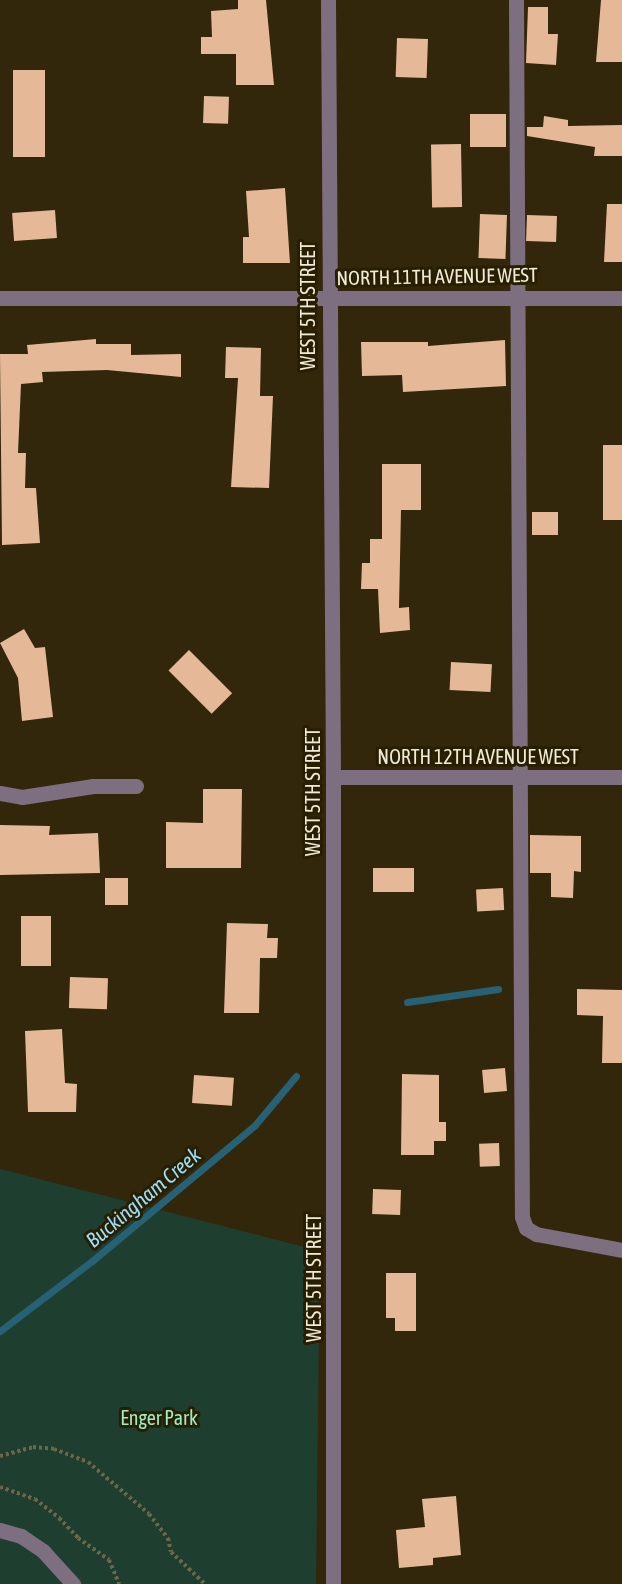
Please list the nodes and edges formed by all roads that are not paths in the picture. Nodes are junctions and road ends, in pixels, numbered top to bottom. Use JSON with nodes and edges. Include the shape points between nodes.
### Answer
{"nodes":[{"id":1,"x":328,"y":0,"type":"edge"},
{"id":2,"x":516,"y":0,"type":"edge"},
{"id":3,"x":517,"y":295,"type":"junction"},
{"id":4,"x":0,"y":297,"type":"edge"},
{"id":5,"x":327,"y":298,"type":"junction"},
{"id":6,"x":622,"y":298,"type":"edge"},
{"id":7,"x":333,"y":777,"type":"junction"},
{"id":8,"x":622,"y":777,"type":"edge"},
{"id":9,"x":520,"y":778,"type":"junction"},
{"id":10,"x":136,"y":786,"type":"dead end"},
{"id":11,"x":0,"y":793,"type":"edge"},
{"id":12,"x":622,"y":1250,"type":"edge"},
{"id":13,"x":0,"y":1530,"type":"edge"},
{"id":14,"x":73,"y":1584,"type":"edge"},
{"id":15,"x":333,"y":1584,"type":"edge"}],
"edges":[{"from":1,"to":5,"type":"street","name":"WEST 5TH STREET"},
{"from":2,"to":3,"type":"street"},
{"from":3,"to":5,"type":"street","name":"NORTH 11TH AVENUE WEST"},
{"from":3,"to":6,"type":"street","name":"NORTH 11TH AVENUE WEST"},
{"from":3,"to":9,"type":"street"},
{"from":4,"to":5,"type":"street","name":"NORTH 11TH AVENUE WEST"},
{"from":5,"to":7,"type":"street","name":"WEST 5TH STREET"},
{"from":7,"to":9,"type":"street","name":"NORTH 12TH AVENUE WEST"},
{"from":7,"to":15,"type":"street","name":"WEST 5TH STREET"},
{"from":8,"to":9,"type":"street","name":"NORTH 12TH AVENUE WEST"},
{"from":9,"to":12,"type":"street","via":[[523,1222],[536,1234]]},
{"from":10,"to":11,"type":"street","via":[[93,786],[22,797]]},
{"from":13,"to":14,"type":"street","via":[[21,1536],[43,1551]]}]}
